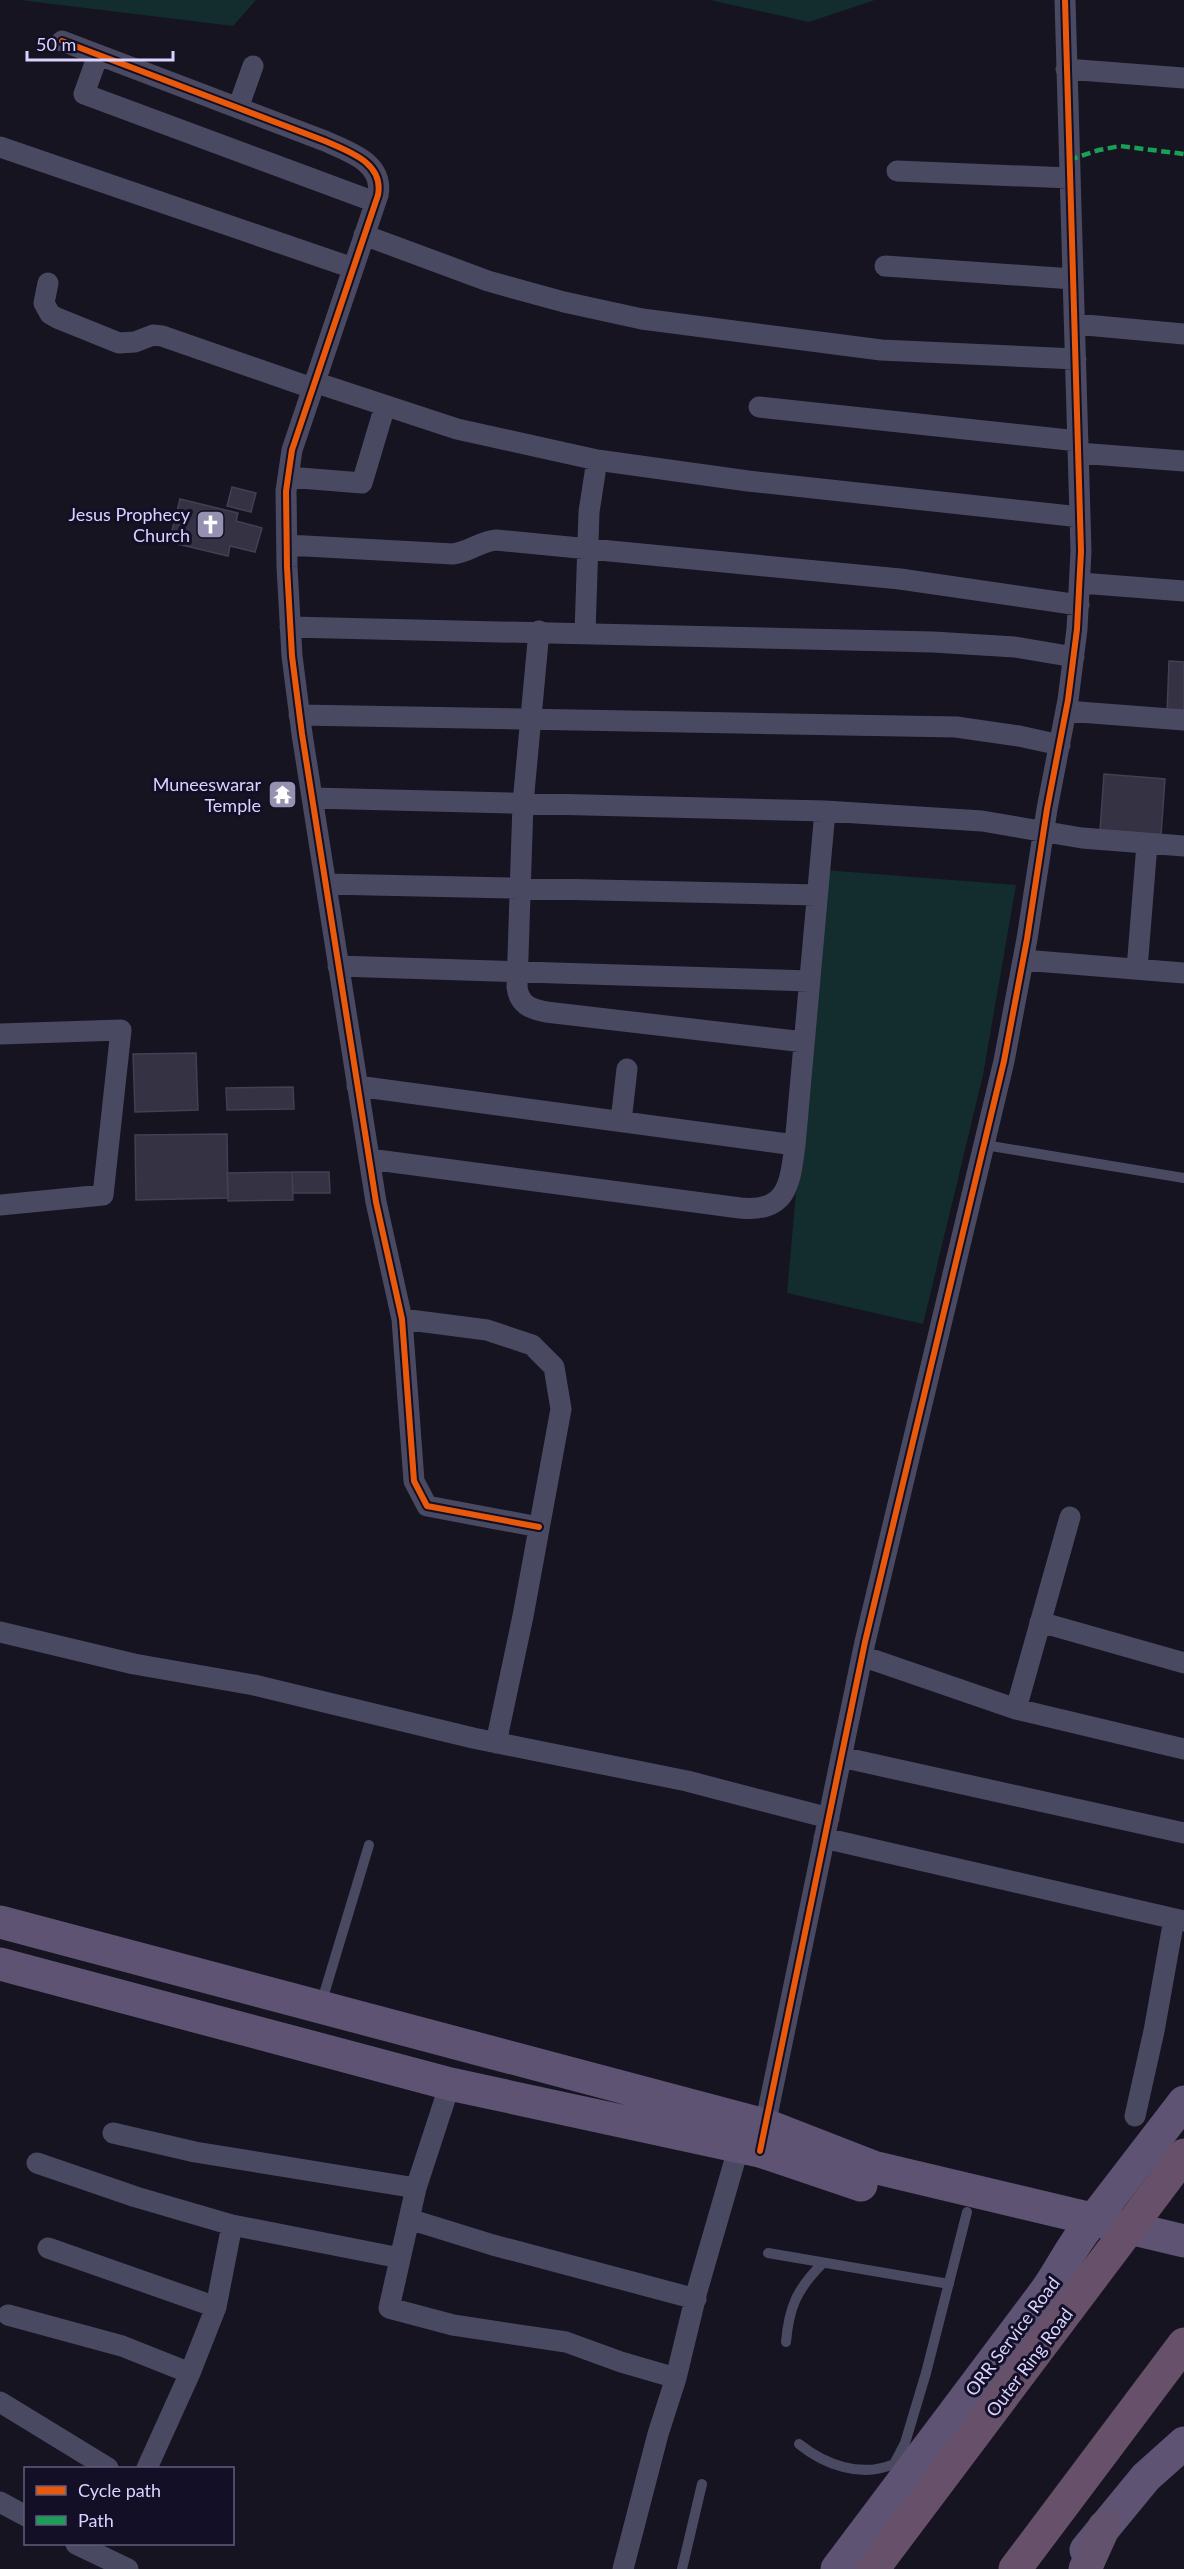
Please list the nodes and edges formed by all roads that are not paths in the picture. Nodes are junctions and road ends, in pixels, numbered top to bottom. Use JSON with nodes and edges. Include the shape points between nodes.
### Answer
{"nodes":[{"id":1,"x":1065,"y":0,"type":"edge"},
{"id":2,"x":62,"y":41,"type":"dead end"},
{"id":3,"x":98,"y":55,"type":"junction"},
{"id":4,"x":253,"y":66,"type":"dead end"},
{"id":5,"x":1066,"y":69,"type":"junction"},
{"id":6,"x":1184,"y":78,"type":"edge"},
{"id":7,"x":238,"y":108,"type":"junction"},
{"id":8,"x":0,"y":147,"type":"edge"},
{"id":9,"x":897,"y":171,"type":"dead end"},
{"id":10,"x":1070,"y":178,"type":"junction"},
{"id":11,"x":375,"y":202,"type":"junction"},
{"id":12,"x":364,"y":235,"type":"junction"},
{"id":13,"x":885,"y":266,"type":"dead end"},
{"id":14,"x":353,"y":268,"type":"junction"},
{"id":15,"x":1073,"y":279,"type":"junction"},
{"id":16,"x":48,"y":283,"type":"dead end"},
{"id":17,"x":1075,"y":324,"type":"junction"},
{"id":18,"x":1184,"y":334,"type":"edge"},
{"id":19,"x":1076,"y":359,"type":"junction"},
{"id":20,"x":313,"y":385,"type":"junction"},
{"id":21,"x":385,"y":406,"type":"junction"},
{"id":22,"x":759,"y":407,"type":"dead end"},
{"id":23,"x":1078,"y":447,"type":"junction"},
{"id":24,"x":597,"y":460,"type":"junction"},
{"id":25,"x":1184,"y":461,"type":"edge"},
{"id":26,"x":288,"y":477,"type":"junction"},
{"id":27,"x":1080,"y":517,"type":"junction"},
{"id":28,"x":286,"y":545,"type":"junction"},
{"id":29,"x":586,"y":549,"type":"junction"},
{"id":30,"x":1081,"y":583,"type":"junction"},
{"id":31,"x":1184,"y":591,"type":"edge"},
{"id":32,"x":1079,"y":605,"type":"junction"},
{"id":33,"x":290,"y":627,"type":"junction"},
{"id":34,"x":539,"y":631,"type":"junction"},
{"id":35,"x":585,"y":633,"type":"junction"},
{"id":36,"x":1074,"y":657,"type":"junction"},
{"id":37,"x":1066,"y":711,"type":"junction"},
{"id":38,"x":299,"y":715,"type":"junction"},
{"id":39,"x":530,"y":719,"type":"junction"},
{"id":40,"x":1184,"y":720,"type":"edge"},
{"id":41,"x":1060,"y":745,"type":"junction"},
{"id":42,"x":312,"y":798,"type":"junction"},
{"id":43,"x":523,"y":803,"type":"junction"},
{"id":44,"x":825,"y":811,"type":"junction"},
{"id":45,"x":1044,"y":831,"type":"junction"},
{"id":46,"x":1147,"y":844,"type":"junction"},
{"id":47,"x":1184,"y":846,"type":"edge"},
{"id":48,"x":326,"y":884,"type":"junction"},
{"id":49,"x":520,"y":888,"type":"junction"},
{"id":50,"x":817,"y":895,"type":"junction"},
{"id":51,"x":1023,"y":960,"type":"junction"},
{"id":52,"x":338,"y":966,"type":"junction"},
{"id":53,"x":1137,"y":969,"type":"junction"},
{"id":54,"x":518,"y":971,"type":"junction"},
{"id":55,"x":1184,"y":973,"type":"edge"},
{"id":56,"x":810,"y":981,"type":"junction"},
{"id":57,"x":0,"y":1034,"type":"edge"},
{"id":58,"x":804,"y":1042,"type":"junction"},
{"id":59,"x":627,"y":1070,"type":"dead end"},
{"id":60,"x":357,"y":1086,"type":"junction"},
{"id":61,"x":621,"y":1121,"type":"junction"},
{"id":62,"x":795,"y":1145,"type":"junction"},
{"id":63,"x":985,"y":1145,"type":"junction"},
{"id":64,"x":369,"y":1160,"type":"junction"},
{"id":65,"x":1184,"y":1178,"type":"edge"},
{"id":66,"x":0,"y":1205,"type":"edge"},
{"id":67,"x":402,"y":1319,"type":"junction"},
{"id":68,"x":1070,"y":1517,"type":"dead end"},
{"id":69,"x":539,"y":1527,"type":"junction"},
{"id":70,"x":1040,"y":1622,"type":"junction"},
{"id":71,"x":0,"y":1632,"type":"edge"},
{"id":72,"x":862,"y":1656,"type":"junction"},
{"id":73,"x":1184,"y":1663,"type":"edge"},
{"id":74,"x":1016,"y":1709,"type":"junction"},
{"id":75,"x":496,"y":1743,"type":"junction"},
{"id":76,"x":1184,"y":1749,"type":"edge"},
{"id":77,"x":841,"y":1757,"type":"junction"},
{"id":78,"x":826,"y":1828,"type":"junction"},
{"id":79,"x":1184,"y":1833,"type":"edge"},
{"id":80,"x":369,"y":1845,"type":"dead end"},
{"id":81,"x":1179,"y":1920,"type":"edge"},
{"id":82,"x":0,"y":1922,"type":"edge"},
{"id":83,"x":0,"y":1964,"type":"edge"},
{"id":84,"x":320,"y":2007,"type":"junction"},
{"id":85,"x":450,"y":2084,"type":"junction"},
{"id":86,"x":1184,"y":2102,"type":"edge"},
{"id":87,"x":1135,"y":2116,"type":"dead end"},
{"id":88,"x":113,"y":2133,"type":"dead end"},
{"id":89,"x":755,"y":2140,"type":"junction"},
{"id":90,"x":1184,"y":2155,"type":"edge"},
{"id":91,"x":37,"y":2163,"type":"dead end"},
{"id":92,"x":416,"y":2188,"type":"junction"},
{"id":93,"x":967,"y":2212,"type":"junction"},
{"id":94,"x":409,"y":2219,"type":"junction"},
{"id":95,"x":232,"y":2225,"type":"junction"},
{"id":96,"x":1086,"y":2228,"type":"junction"},
{"id":97,"x":1184,"y":2241,"type":"edge"},
{"id":98,"x":48,"y":2248,"type":"dead end"},
{"id":99,"x":768,"y":2253,"type":"dead end"},
{"id":100,"x":400,"y":2258,"type":"junction"},
{"id":101,"x":1184,"y":2262,"type":"edge"},
{"id":102,"x":822,"y":2264,"type":"junction"},
{"id":103,"x":949,"y":2284,"type":"junction"},
{"id":104,"x":696,"y":2300,"type":"junction"},
{"id":105,"x":216,"y":2307,"type":"junction"},
{"id":106,"x":9,"y":2315,"type":"dead end"},
{"id":107,"x":786,"y":2342,"type":"dead end"},
{"id":108,"x":1180,"y":2350,"type":"edge"},
{"id":109,"x":190,"y":2373,"type":"junction"},
{"id":110,"x":676,"y":2378,"type":"junction"},
{"id":111,"x":0,"y":2402,"type":"edge"},
{"id":112,"x":1184,"y":2443,"type":"edge"},
{"id":113,"x":799,"y":2444,"type":"dead end"},
{"id":114,"x":105,"y":2467,"type":"edge"},
{"id":115,"x":148,"y":2467,"type":"edge"},
{"id":116,"x":702,"y":2484,"type":"dead end"},
{"id":117,"x":0,"y":2502,"type":"edge"},
{"id":118,"x":24,"y":2515,"type":"edge"},
{"id":119,"x":1104,"y":2527,"type":"junction"},
{"id":120,"x":80,"y":2545,"type":"edge"},
{"id":121,"x":105,"y":2551,"type":"edge"},
{"id":122,"x":686,"y":2568,"type":"edge"},
{"id":123,"x":128,"y":2569,"type":"edge"},
{"id":124,"x":623,"y":2569,"type":"edge"},
{"id":125,"x":837,"y":2569,"type":"edge"},
{"id":126,"x":873,"y":2569,"type":"edge"},
{"id":127,"x":1016,"y":2569,"type":"edge"},
{"id":128,"x":1071,"y":2569,"type":"edge"},
{"id":129,"x":1085,"y":2569,"type":"edge"}],
"edges":[{"from":1,"to":5,"type":"street"},
{"from":2,"to":3,"type":"street"},
{"from":3,"to":7,"type":"street"},
{"from":3,"to":11,"type":"street","via":[[84,94]]},
{"from":4,"to":7,"type":"street"},
{"from":5,"to":6,"type":"street"},
{"from":5,"to":10,"type":"street"},
{"from":7,"to":11,"type":"street","via":[[326,141],[361,159],[377,173],[379,188]]},
{"from":8,"to":14,"type":"street"},
{"from":9,"to":10,"type":"street"},
{"from":10,"to":15,"type":"street"},
{"from":11,"to":12,"type":"street"},
{"from":12,"to":14,"type":"street"},
{"from":12,"to":19,"type":"street","via":[[488,281],[642,319],[881,350]]},
{"from":13,"to":15,"type":"street"},
{"from":14,"to":20,"type":"street"},
{"from":15,"to":17,"type":"street"},
{"from":16,"to":20,"type":"street","via":[[44,303],[50,314],[107,339],[128,343],[162,336]]},
{"from":17,"to":18,"type":"street"},
{"from":17,"to":19,"type":"street"},
{"from":19,"to":23,"type":"street"},
{"from":20,"to":21,"type":"street"},
{"from":20,"to":26,"type":"street","via":[[292,450]]},
{"from":21,"to":24,"type":"street","via":[[491,438]]},
{"from":21,"to":26,"type":"street","via":[[362,483]]},
{"from":22,"to":23,"type":"street"},
{"from":23,"to":25,"type":"street"},
{"from":23,"to":27,"type":"street"},
{"from":24,"to":27,"type":"street","via":[[748,481]]},
{"from":24,"to":29,"type":"street"},
{"from":26,"to":28,"type":"street"},
{"from":27,"to":30,"type":"street"},
{"from":28,"to":29,"type":"street","via":[[453,554],[496,540]]},
{"from":28,"to":33,"type":"street"},
{"from":29,"to":32,"type":"street","via":[[900,579]]},
{"from":29,"to":35,"type":"street"},
{"from":30,"to":31,"type":"street"},
{"from":30,"to":32,"type":"street"},
{"from":32,"to":36,"type":"street"},
{"from":33,"to":34,"type":"street"},
{"from":33,"to":38,"type":"street"},
{"from":34,"to":35,"type":"street"},
{"from":34,"to":39,"type":"street"},
{"from":35,"to":36,"type":"street","via":[[975,643]]},
{"from":36,"to":37,"type":"street"},
{"from":37,"to":40,"type":"street"},
{"from":37,"to":41,"type":"street"},
{"from":38,"to":39,"type":"street"},
{"from":38,"to":42,"type":"street"},
{"from":39,"to":41,"type":"street","via":[[956,727]]},
{"from":39,"to":43,"type":"street"},
{"from":41,"to":45,"type":"street"},
{"from":42,"to":43,"type":"street"},
{"from":42,"to":48,"type":"street"},
{"from":43,"to":44,"type":"street"},
{"from":43,"to":49,"type":"street"},
{"from":44,"to":45,"type":"street","via":[[972,820]]},
{"from":44,"to":50,"type":"street"},
{"from":45,"to":46,"type":"street"},
{"from":45,"to":51,"type":"street"},
{"from":46,"to":47,"type":"street"},
{"from":46,"to":53,"type":"street"},
{"from":48,"to":49,"type":"street"},
{"from":48,"to":52,"type":"street"},
{"from":49,"to":50,"type":"street"},
{"from":49,"to":54,"type":"street"},
{"from":50,"to":56,"type":"street"},
{"from":51,"to":53,"type":"street"},
{"from":51,"to":63,"type":"street"},
{"from":52,"to":54,"type":"street"},
{"from":52,"to":60,"type":"street"},
{"from":53,"to":55,"type":"street"},
{"from":54,"to":56,"type":"street"},
{"from":54,"to":58,"type":"street","via":[[521,1000],[536,1010]]},
{"from":56,"to":58,"type":"street"},
{"from":57,"to":66,"type":"street","via":[[121,1030],[103,1195]]},
{"from":58,"to":62,"type":"street"},
{"from":59,"to":61,"type":"street"},
{"from":60,"to":61,"type":"street"},
{"from":60,"to":64,"type":"street"},
{"from":61,"to":62,"type":"street"},
{"from":62,"to":64,"type":"street","via":[[791,1178],[783,1195],[769,1206],[750,1209]]},
{"from":63,"to":65,"type":"lane"},
{"from":63,"to":72,"type":"street"},
{"from":64,"to":67,"type":"street"},
{"from":67,"to":69,"type":"street","via":[[414,1481],[427,1506]]},
{"from":67,"to":69,"type":"street","via":[[487,1330],[532,1345],[554,1367],[561,1409]]},
{"from":68,"to":70,"type":"street"},
{"from":69,"to":75,"type":"street"},
{"from":70,"to":73,"type":"street"},
{"from":70,"to":74,"type":"street"},
{"from":71,"to":75,"type":"street","via":[[134,1664],[254,1685]]},
{"from":72,"to":74,"type":"street"},
{"from":72,"to":77,"type":"street"},
{"from":74,"to":76,"type":"street"},
{"from":75,"to":78,"type":"street","via":[[687,1781]]},
{"from":77,"to":78,"type":"street"},
{"from":77,"to":79,"type":"street"},
{"from":78,"to":81,"type":"street"},
{"from":78,"to":89,"type":"street"},
{"from":80,"to":84,"type":"lane"},
{"from":81,"to":87,"type":"street"},
{"from":82,"to":84,"type":"main road"},
{"from":83,"to":85,"type":"main road"},
{"from":84,"to":89,"type":"main road"},
{"from":85,"to":89,"type":"main road"},
{"from":85,"to":92,"type":"street"},
{"from":86,"to":96,"type":"main road","name":"ORR Service Road"},
{"from":88,"to":92,"type":"street","via":[[195,2152]]},
{"from":89,"to":93,"type":"main road","via":[[871,2188]]},
{"from":89,"to":96,"type":"main road","via":[[873,2167]]},
{"from":89,"to":104,"type":"street"},
{"from":90,"to":126,"type":"highway","name":"Outer Ring Road"},
{"from":91,"to":95,"type":"street"},
{"from":92,"to":94,"type":"street"},
{"from":93,"to":96,"type":"main road"},
{"from":93,"to":103,"type":"lane"},
{"from":94,"to":100,"type":"street"},
{"from":94,"to":104,"type":"street"},
{"from":95,"to":100,"type":"street"},
{"from":95,"to":105,"type":"street"},
{"from":96,"to":97,"type":"main road"},
{"from":96,"to":101,"type":"main road"},
{"from":96,"to":125,"type":"main road","name":"ORR Service Road","via":[[1045,2292]]},
{"from":98,"to":105,"type":"street"},
{"from":99,"to":102,"type":"lane"},
{"from":100,"to":110,"type":"street","via":[[389,2307],[453,2325],[566,2342]]},
{"from":102,"to":103,"type":"lane"},
{"from":102,"to":107,"type":"lane","via":[[797,2295],[788,2316]]},
{"from":103,"to":113,"type":"lane","via":[[905,2443],[894,2464],[877,2469],[849,2468],[816,2457]]},
{"from":104,"to":110,"type":"street"},
{"from":105,"to":109,"type":"street"},
{"from":106,"to":109,"type":"street","via":[[122,2346]]},
{"from":108,"to":127,"type":"highway"},
{"from":109,"to":115,"type":"street"},
{"from":110,"to":124,"type":"street"},
{"from":111,"to":114,"type":"street"},
{"from":112,"to":119,"type":"main road","via":[[1146,2477]]},
{"from":116,"to":122,"type":"lane"},
{"from":117,"to":118,"type":"street"},
{"from":119,"to":128,"type":"main road"},
{"from":119,"to":129,"type":"highway"},
{"from":120,"to":121,"type":"street"},
{"from":121,"to":123,"type":"street"}]}
